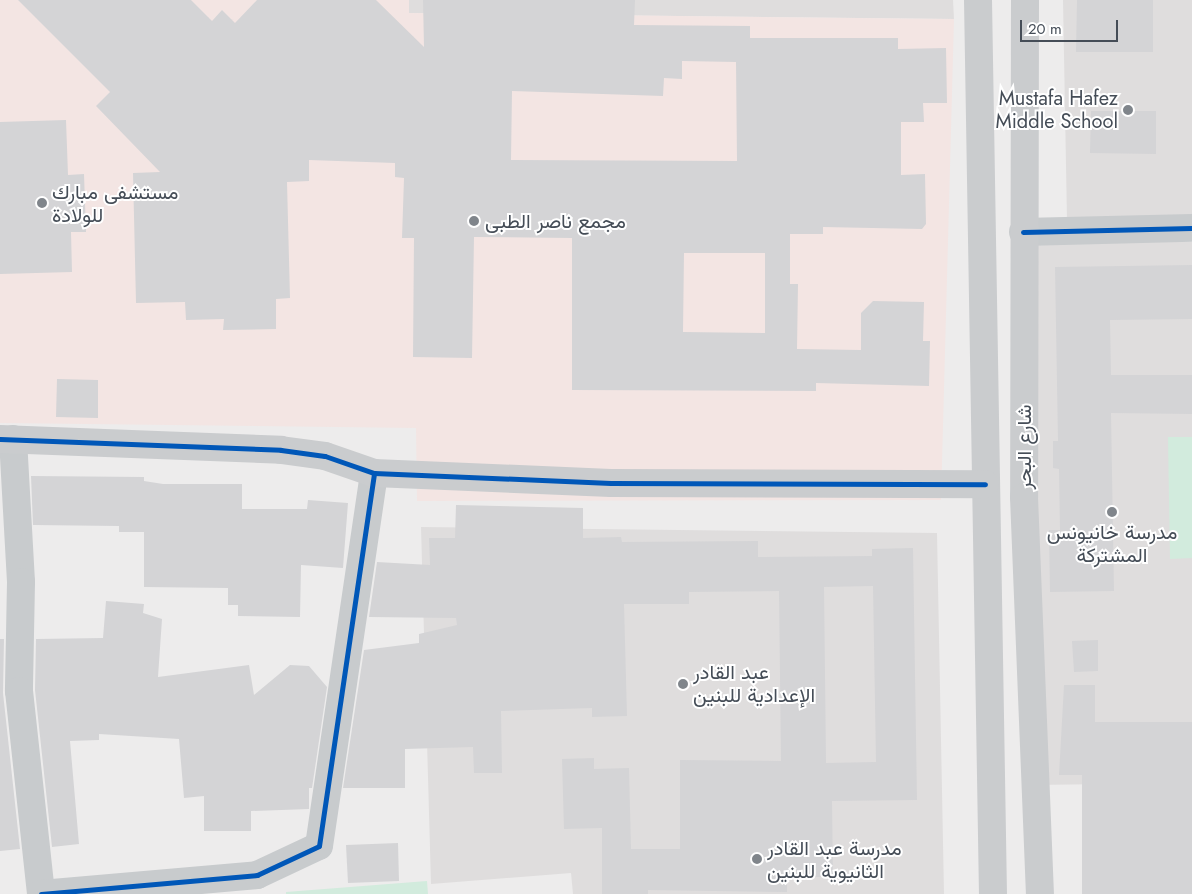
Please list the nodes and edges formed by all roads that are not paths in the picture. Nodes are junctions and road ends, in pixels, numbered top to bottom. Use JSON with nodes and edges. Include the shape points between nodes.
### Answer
{"nodes":[{"id":1,"x":978,"y":0,"type":"edge"},
{"id":2,"x":1025,"y":0,"type":"edge"},
{"id":3,"x":1192,"y":228,"type":"edge"},
{"id":4,"x":1023,"y":232,"type":"junction"},
{"id":5,"x":6,"y":439,"type":"edge"},
{"id":6,"x":374,"y":472,"type":"junction"},
{"id":7,"x":986,"y":484,"type":"junction"},
{"id":8,"x":257,"y":885,"type":"edge"},
{"id":9,"x":41,"y":894,"type":"edge"},
{"id":10,"x":993,"y":894,"type":"edge"},
{"id":11,"x":1040,"y":894,"type":"edge"}],
"edges":[{"from":1,"to":7,"type":"main road","name":"شارع البحر"},
{"from":2,"to":4,"type":"main road","name":"شارع البحر"},
{"from":3,"to":4,"type":"street"},
{"from":4,"to":11,"type":"main road","name":"شارع البحر","via":[[1024,497]]},
{"from":5,"to":6,"type":"main road","via":[[281,450],[325,456]]},
{"from":5,"to":9,"type":"street","via":[[21,582],[19,691]]},
{"from":6,"to":7,"type":"main road","via":[[611,483]]},
{"from":6,"to":8,"type":"street","via":[[319,846]]},
{"from":7,"to":10,"type":"main road","name":"شارع البحر"},
{"from":8,"to":9,"type":"street"}]}
